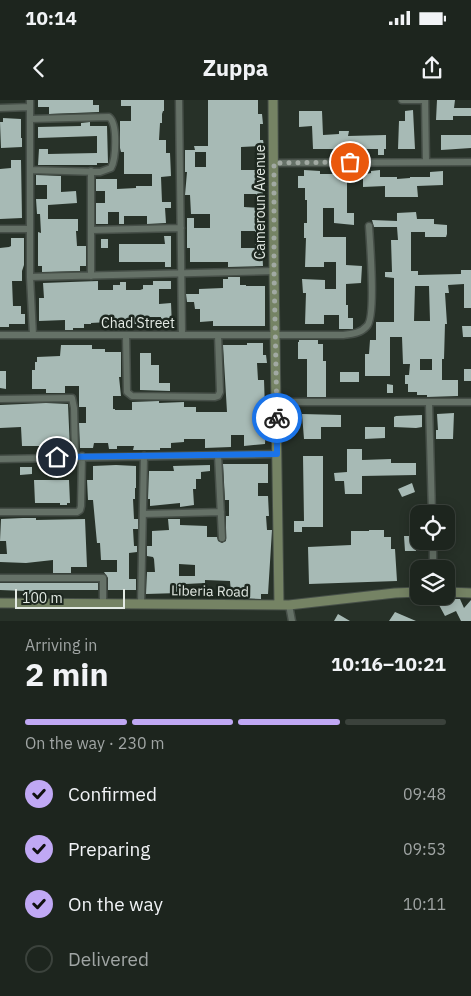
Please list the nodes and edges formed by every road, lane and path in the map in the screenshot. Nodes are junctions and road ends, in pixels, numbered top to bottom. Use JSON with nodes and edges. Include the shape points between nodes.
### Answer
{"nodes":[{"id":1,"x":179,"y":100,"type":"edge"},
{"id":2,"x":273,"y":100,"type":"edge"},
{"id":3,"x":402,"y":100,"type":"edge"},
{"id":4,"x":425,"y":100,"type":"edge"},
{"id":5,"x":30,"y":104,"type":"edge"},
{"id":6,"x":0,"y":108,"type":"edge"},
{"id":7,"x":30,"y":119,"type":"junction"},
{"id":8,"x":426,"y":161,"type":"junction"},
{"id":9,"x":471,"y":162,"type":"edge"},
{"id":10,"x":274,"y":163,"type":"junction"},
{"id":11,"x":30,"y":170,"type":"junction"},
{"id":12,"x":90,"y":171,"type":"junction"},
{"id":13,"x":369,"y":226,"type":"dead end"},
{"id":14,"x":180,"y":228,"type":"junction"},
{"id":15,"x":0,"y":230,"type":"edge"},
{"id":16,"x":30,"y":230,"type":"junction"},
{"id":17,"x":91,"y":230,"type":"junction"},
{"id":18,"x":274,"y":271,"type":"junction"},
{"id":19,"x":181,"y":273,"type":"junction"},
{"id":20,"x":91,"y":276,"type":"junction"},
{"id":21,"x":30,"y":277,"type":"junction"},
{"id":22,"x":276,"y":334,"type":"junction"},
{"id":23,"x":33,"y":335,"type":"junction"},
{"id":24,"x":182,"y":335,"type":"junction"},
{"id":25,"x":218,"y":335,"type":"junction"},
{"id":26,"x":0,"y":336,"type":"edge"},
{"id":27,"x":126,"y":336,"type":"junction"},
{"id":28,"x":0,"y":399,"type":"edge"},
{"id":29,"x":277,"y":402,"type":"junction"},
{"id":30,"x":471,"y":402,"type":"edge"},
{"id":31,"x":429,"y":404,"type":"junction"},
{"id":32,"x":277,"y":454,"type":"junction"},
{"id":33,"x":218,"y":455,"type":"junction"},
{"id":34,"x":79,"y":456,"type":"junction"},
{"id":35,"x":144,"y":456,"type":"junction"},
{"id":36,"x":0,"y":458,"type":"edge"},
{"id":37,"x":432,"y":505,"type":"edge"},
{"id":38,"x":0,"y":512,"type":"edge"},
{"id":39,"x":221,"y":512,"type":"junction"},
{"id":40,"x":143,"y":514,"type":"junction"},
{"id":41,"x":222,"y":538,"type":"dead end"},
{"id":42,"x":0,"y":578,"type":"edge"},
{"id":43,"x":410,"y":592,"type":"edge"},
{"id":44,"x":455,"y":592,"type":"edge"},
{"id":45,"x":471,"y":593,"type":"edge"},
{"id":46,"x":0,"y":603,"type":"edge"},
{"id":47,"x":103,"y":604,"type":"junction"},
{"id":48,"x":142,"y":604,"type":"junction"},
{"id":49,"x":284,"y":605,"type":"junction"},
{"id":50,"x":292,"y":621,"type":"edge"}],
"edges":[{"from":1,"to":14,"type":"street"},
{"from":2,"to":10,"type":"street","name":"Cameroun Avenue"},
{"from":3,"to":4,"type":"street"},
{"from":4,"to":8,"type":"street"},
{"from":5,"to":6,"type":"street"},
{"from":5,"to":7,"type":"street"},
{"from":7,"to":11,"type":"street"},
{"from":7,"to":12,"type":"street","via":[[109,117],[113,120],[114,162],[111,168]]},
{"from":8,"to":9,"type":"street"},
{"from":8,"to":10,"type":"street"},
{"from":10,"to":18,"type":"street","name":"Cameroun Avenue"},
{"from":11,"to":12,"type":"street"},
{"from":11,"to":16,"type":"street"},
{"from":12,"to":17,"type":"street"},
{"from":13,"to":22,"type":"street","name":"Chad Street","via":[[372,311],[368,325],[360,332],[342,335]]},
{"from":14,"to":17,"type":"street"},
{"from":14,"to":19,"type":"street"},
{"from":15,"to":16,"type":"street"},
{"from":16,"to":21,"type":"street"},
{"from":17,"to":20,"type":"street"},
{"from":18,"to":19,"type":"street"},
{"from":18,"to":22,"type":"street","name":"Cameroun Avenue"},
{"from":19,"to":20,"type":"street"},
{"from":19,"to":24,"type":"street"},
{"from":20,"to":21,"type":"street"},
{"from":21,"to":23,"type":"street"},
{"from":22,"to":25,"type":"street","name":"Chad Street"},
{"from":22,"to":29,"type":"street","name":"Cameroun Avenue"},
{"from":23,"to":26,"type":"street","name":"Chad Street"},
{"from":23,"to":27,"type":"street","name":"Chad Street"},
{"from":24,"to":25,"type":"street","name":"Chad Street"},
{"from":24,"to":27,"type":"street","name":"Chad Street"},
{"from":25,"to":27,"type":"street","via":[[220,392],[214,397],[129,395]]},
{"from":28,"to":34,"type":"street","via":[[72,398]]},
{"from":29,"to":31,"type":"street"},
{"from":29,"to":32,"type":"street","name":"Cameroun Avenue"},
{"from":30,"to":31,"type":"street"},
{"from":31,"to":37,"type":"street"},
{"from":32,"to":33,"type":"street"},
{"from":32,"to":49,"type":"street","name":"Cameroun Avenue"},
{"from":33,"to":35,"type":"street"},
{"from":33,"to":39,"type":"street"},
{"from":34,"to":35,"type":"street"},
{"from":34,"to":36,"type":"street"},
{"from":34,"to":38,"type":"street","via":[[81,506],[77,512]]},
{"from":35,"to":40,"type":"street"},
{"from":39,"to":40,"type":"street"},
{"from":39,"to":41,"type":"street"},
{"from":40,"to":48,"type":"street"},
{"from":42,"to":47,"type":"street","via":[[103,578]]},
{"from":43,"to":49,"type":"street","name":"Liberia Road"},
{"from":44,"to":45,"type":"street"},
{"from":46,"to":47,"type":"street","name":"Liberia Road"},
{"from":47,"to":48,"type":"street","name":"Liberia Road"},
{"from":48,"to":49,"type":"street","name":"Liberia Road"},
{"from":49,"to":50,"type":"street"}]}
